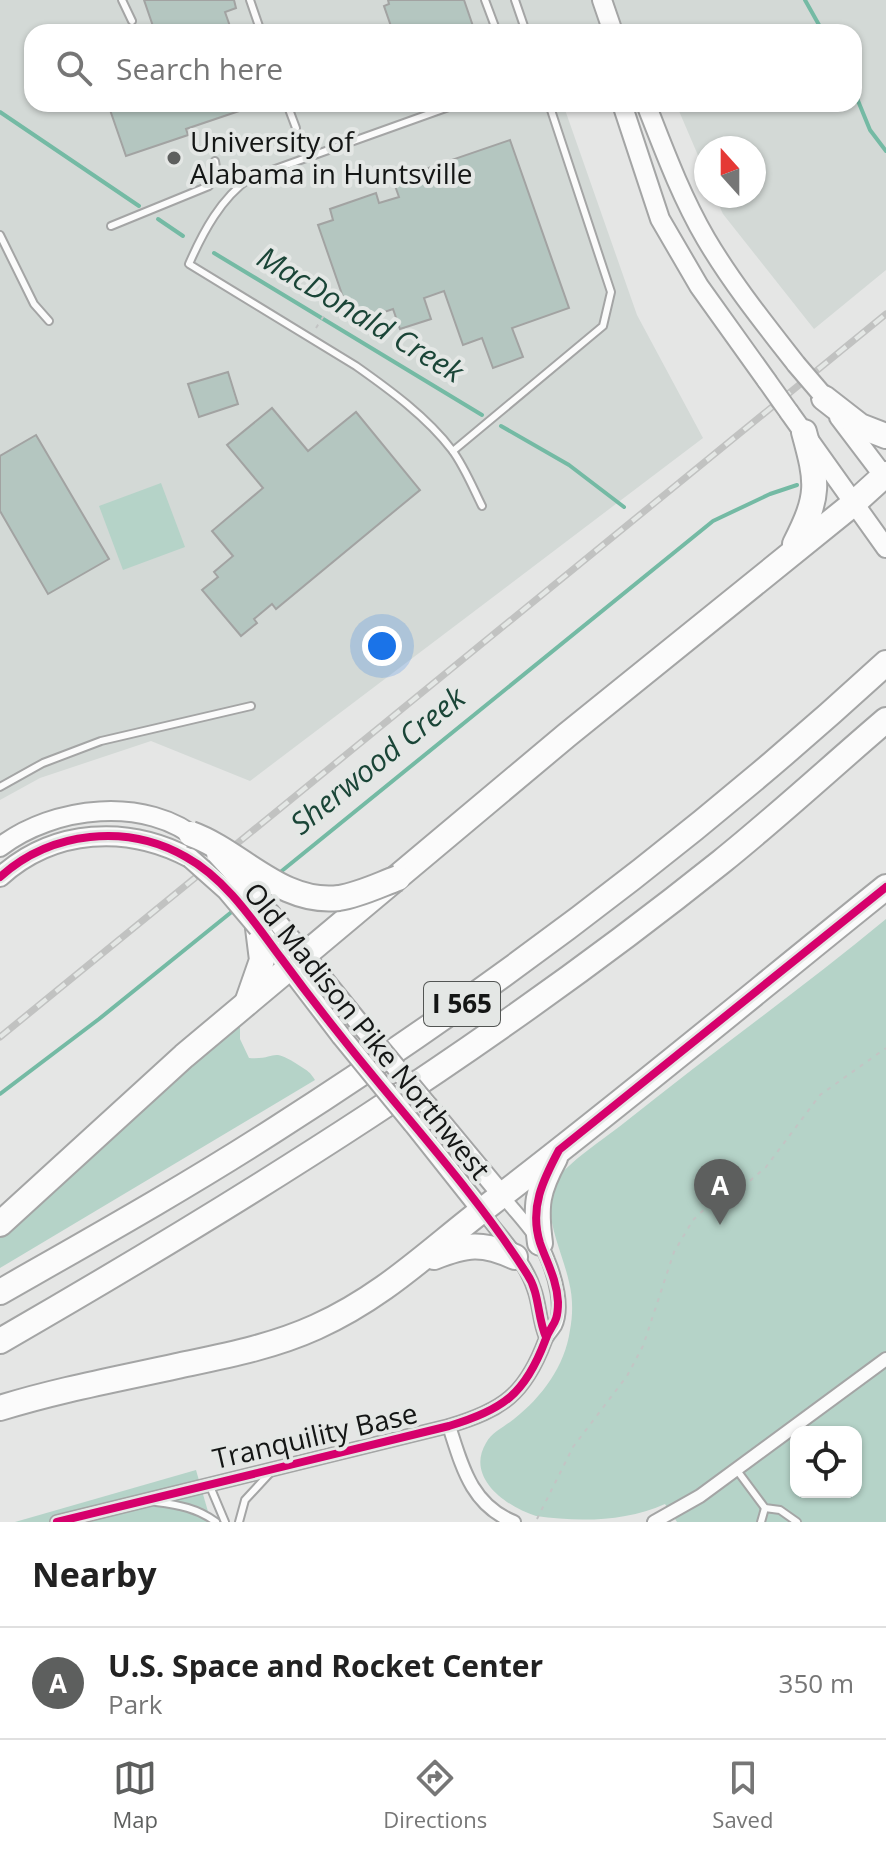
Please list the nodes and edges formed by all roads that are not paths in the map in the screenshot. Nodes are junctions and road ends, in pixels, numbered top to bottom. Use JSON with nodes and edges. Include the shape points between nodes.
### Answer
{"nodes":[{"id":1,"x":122,"y":0,"type":"edge"},
{"id":2,"x":251,"y":0,"type":"edge"},
{"id":3,"x":485,"y":0,"type":"edge"},
{"id":4,"x":515,"y":0,"type":"edge"},
{"id":5,"x":602,"y":0,"type":"edge"},
{"id":6,"x":132,"y":21,"type":"dead end"},
{"id":7,"x":258,"y":24,"type":"edge"},
{"id":8,"x":494,"y":24,"type":"edge"},
{"id":9,"x":523,"y":24,"type":"edge"},
{"id":10,"x":610,"y":24,"type":"edge"},
{"id":11,"x":290,"y":112,"type":"edge"},
{"id":12,"x":435,"y":112,"type":"edge"},
{"id":13,"x":552,"y":112,"type":"edge"},
{"id":14,"x":625,"y":112,"type":"edge"},
{"id":15,"x":649,"y":112,"type":"edge"},
{"id":16,"x":296,"y":128,"type":"dead end"},
{"id":17,"x":215,"y":161,"type":"dead end"},
{"id":18,"x":111,"y":226,"type":"dead end"},
{"id":19,"x":0,"y":235,"type":"edge"},
{"id":20,"x":49,"y":321,"type":"dead end"},
{"id":21,"x":822,"y":395,"type":"junction"},
{"id":22,"x":804,"y":432,"type":"junction"},
{"id":23,"x":886,"y":436,"type":"edge"},
{"id":24,"x":453,"y":451,"type":"junction"},
{"id":25,"x":885,"y":476,"type":"edge"},
{"id":26,"x":853,"y":504,"type":"junction"},
{"id":27,"x":482,"y":506,"type":"dead end"},
{"id":28,"x":886,"y":548,"type":"edge"},
{"id":29,"x":791,"y":552,"type":"junction"},
{"id":30,"x":886,"y":663,"type":"edge"},
{"id":31,"x":251,"y":706,"type":"dead end"},
{"id":32,"x":886,"y":720,"type":"edge"},
{"id":33,"x":0,"y":787,"type":"edge"},
{"id":34,"x":198,"y":840,"type":"junction"},
{"id":35,"x":0,"y":847,"type":"edge"},
{"id":36,"x":0,"y":877,"type":"edge"},
{"id":37,"x":398,"y":878,"type":"junction"},
{"id":38,"x":886,"y":887,"type":"edge"},
{"id":39,"x":264,"y":921,"type":"junction"},
{"id":40,"x":296,"y":963,"type":"junction"},
{"id":41,"x":247,"y":1004,"type":"junction"},
{"id":42,"x":559,"y":1150,"type":"junction"},
{"id":43,"x":502,"y":1195,"type":"junction"},
{"id":44,"x":482,"y":1211,"type":"junction"},
{"id":45,"x":0,"y":1224,"type":"edge"},
{"id":46,"x":540,"y":1243,"type":"junction"},
{"id":47,"x":515,"y":1257,"type":"junction"},
{"id":48,"x":421,"y":1262,"type":"junction"},
{"id":49,"x":0,"y":1292,"type":"edge"},
{"id":50,"x":546,"y":1337,"type":"junction"},
{"id":51,"x":0,"y":1341,"type":"edge"},
{"id":52,"x":886,"y":1359,"type":"edge"},
{"id":53,"x":0,"y":1408,"type":"edge"},
{"id":54,"x":449,"y":1426,"type":"junction"},
{"id":55,"x":275,"y":1468,"type":"junction"},
{"id":56,"x":736,"y":1469,"type":"junction"},
{"id":57,"x":209,"y":1484,"type":"junction"},
{"id":58,"x":140,"y":1501,"type":"junction"},
{"id":59,"x":765,"y":1508,"type":"junction"},
{"id":60,"x":57,"y":1522,"type":"edge"},
{"id":61,"x":216,"y":1522,"type":"edge"},
{"id":62,"x":225,"y":1522,"type":"edge"},
{"id":63,"x":239,"y":1522,"type":"edge"},
{"id":64,"x":514,"y":1522,"type":"edge"},
{"id":65,"x":654,"y":1522,"type":"edge"},
{"id":66,"x":761,"y":1522,"type":"edge"},
{"id":67,"x":797,"y":1522,"type":"edge"}],
"edges":[{"from":1,"to":6,"type":"lane"},
{"from":2,"to":7,"type":"lane"},
{"from":3,"to":8,"type":"lane"},
{"from":4,"to":9,"type":"lane"},
{"from":5,"to":10,"type":"main road"},
{"from":11,"to":16,"type":"lane"},
{"from":12,"to":24,"type":"lane","via":[[250,178],[204,229],[189,264],[356,366],[410,408]]},
{"from":13,"to":24,"type":"lane","via":[[611,292],[603,326]]},
{"from":14,"to":22,"type":"main road","bridge":true,"via":[[660,219],[699,286]]},
{"from":15,"to":21,"type":"main road","bridge":true,"via":[[705,238]]},
{"from":17,"to":18,"type":"lane","via":[[217,174],[209,186]]},
{"from":19,"to":20,"type":"lane","via":[[34,304]]},
{"from":21,"to":23,"type":"highway","via":[[860,426]]},
{"from":21,"to":25,"type":"main road"},
{"from":22,"to":26,"type":"main road"},
{"from":22,"to":29,"type":"highway","via":[[816,490]]},
{"from":24,"to":27,"type":"lane"},
{"from":25,"to":26,"type":"highway"},
{"from":26,"to":28,"type":"main road"},
{"from":26,"to":29,"type":"highway"},
{"from":29,"to":37,"type":"highway"},
{"from":30,"to":49,"type":"highway","number":"I 565","via":[[683,837],[486,987],[274,1130]]},
{"from":31,"to":33,"type":"lane","via":[[101,741],[43,763]]},
{"from":32,"to":51,"type":"highway","number":"I 565","via":[[721,861],[461,1055],[168,1244]]},
{"from":34,"to":35,"type":"main road","name":"Old Madison Pike Northwest","via":[[147,816],[95,812],[47,822]]},
{"from":34,"to":37,"type":"highway","bridge":true,"via":[[211,841],[286,889],[311,897],[352,895]]},
{"from":34,"to":39,"type":"main road","name":"Old Madison Pike Northwest","bridge":true,"via":[[230,867]]},
{"from":36,"to":39,"type":"main road","name":"Old Madison Pike Northwest","bridge":true,"via":[[36,852],[83,837],[145,839],[190,858]]},
{"from":37,"to":40,"type":"highway"},
{"from":38,"to":42,"type":"highway"},
{"from":39,"to":40,"type":"main road","name":"Old Madison Pike Northwest"},
{"from":39,"to":41,"type":"highway","via":[[262,960]]},
{"from":40,"to":41,"type":"highway"},
{"from":40,"to":43,"type":"main road","name":"Old Madison Pike Northwest","bridge":true,"via":[[360,1024]]},
{"from":40,"to":44,"type":"main road","name":"Old Madison Pike Northwest","bridge":true,"via":[[341,1036]]},
{"from":41,"to":45,"type":"highway"},
{"from":42,"to":43,"type":"highway"},
{"from":42,"to":46,"type":"highway","via":[[537,1196]]},
{"from":43,"to":44,"type":"highway"},
{"from":43,"to":46,"type":"street","name":"Tranquility Base"},
{"from":44,"to":47,"type":"street"},
{"from":44,"to":48,"type":"highway"},
{"from":46,"to":50,"type":"street","name":"Tranquility Base","via":[[558,1302],[556,1324]]},
{"from":47,"to":48,"type":"highway","via":[[472,1245]]},
{"from":47,"to":50,"type":"street","via":[[535,1291]]},
{"from":48,"to":53,"type":"highway","via":[[338,1317],[289,1338]]},
{"from":50,"to":54,"type":"street","name":"Tranquility Base","via":[[533,1369],[513,1395],[490,1412]]},
{"from":52,"to":56,"type":"street"},
{"from":54,"to":55,"type":"street","name":"Tranquility Base"},
{"from":54,"to":64,"type":"street","via":[[477,1495]]},
{"from":55,"to":57,"type":"street","name":"Tranquility Base"},
{"from":55,"to":63,"type":"lane","via":[[245,1500]]},
{"from":56,"to":59,"type":"lane"},
{"from":56,"to":65,"type":"street"},
{"from":57,"to":58,"type":"street","name":"Tranquility Base"},
{"from":57,"to":62,"type":"lane"},
{"from":58,"to":60,"type":"street","name":"Tranquility Base"},
{"from":58,"to":61,"type":"lane","via":[[180,1505]]},
{"from":59,"to":66,"type":"lane"},
{"from":59,"to":67,"type":"lane","via":[[780,1510]]}]}
